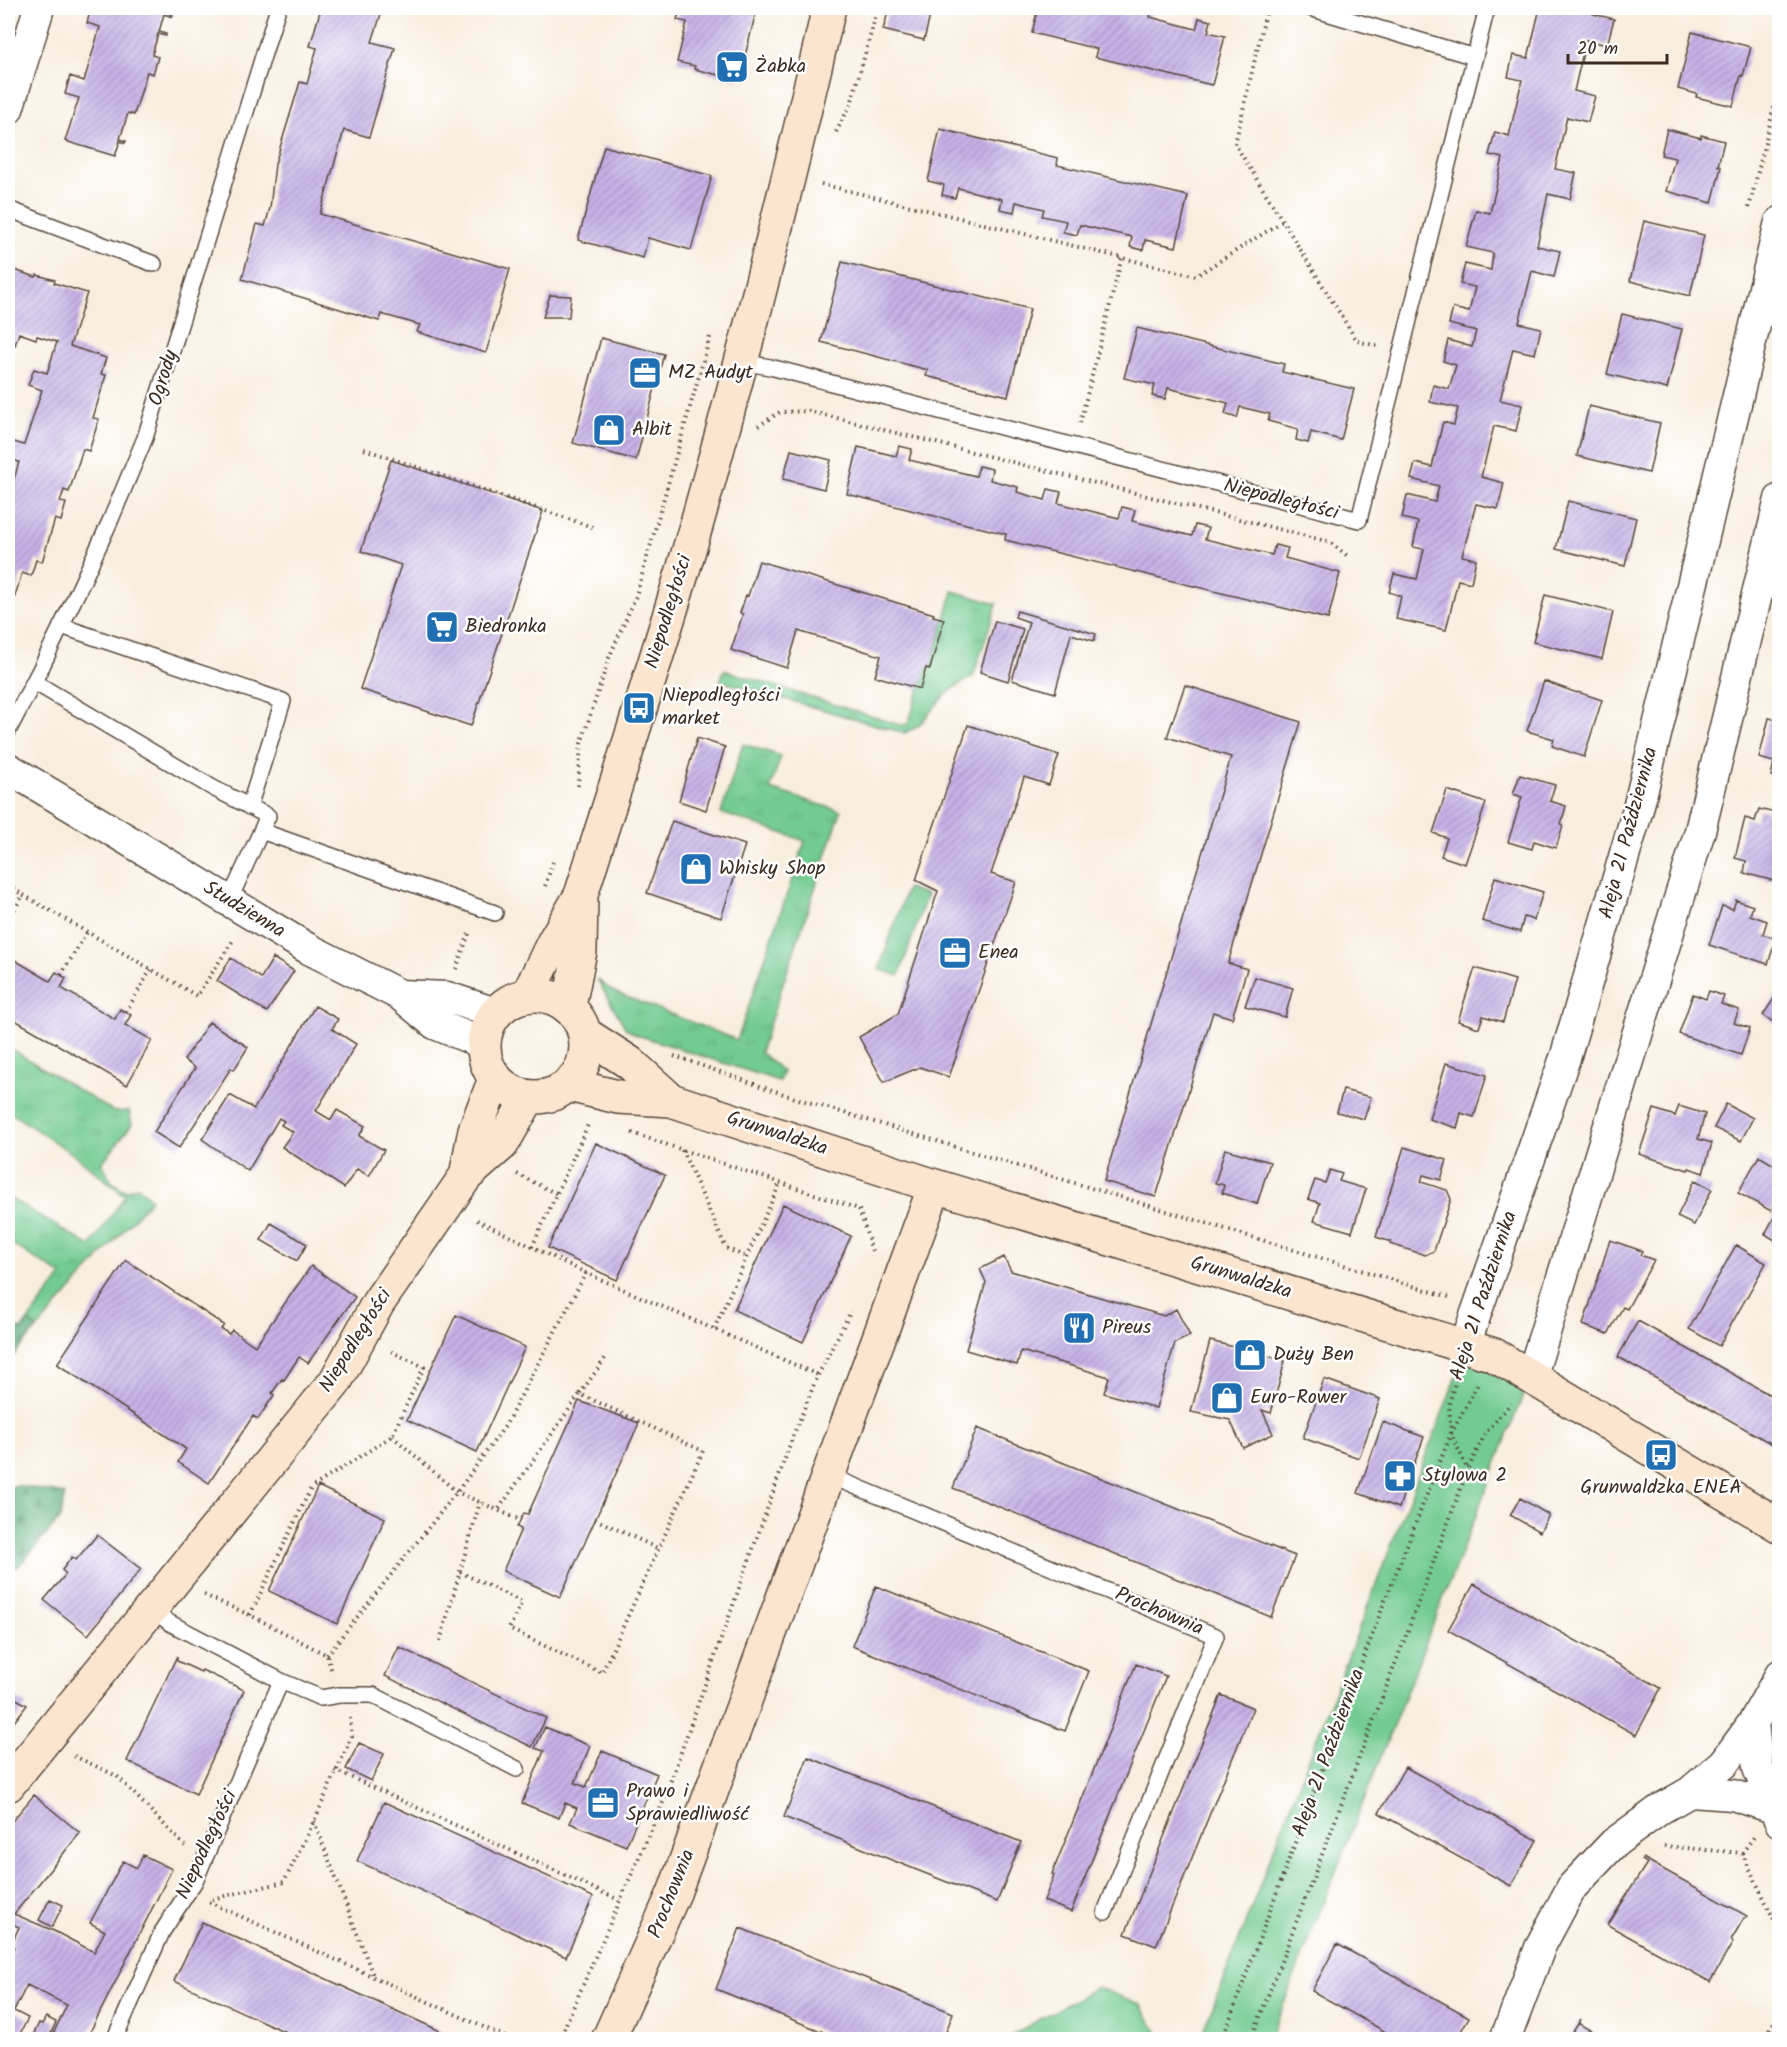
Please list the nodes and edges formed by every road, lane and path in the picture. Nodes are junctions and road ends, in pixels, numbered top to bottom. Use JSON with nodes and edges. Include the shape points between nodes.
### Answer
{"nodes":[{"id":1,"x":39,"y":8,"type":"edge"},
{"id":2,"x":278,"y":8,"type":"edge"},
{"id":3,"x":829,"y":8,"type":"edge"},
{"id":4,"x":1267,"y":8,"type":"edge"},
{"id":5,"x":1310,"y":8,"type":"edge"},
{"id":6,"x":1419,"y":8,"type":"edge"},
{"id":7,"x":1437,"y":8,"type":"edge"},
{"id":8,"x":1487,"y":8,"type":"edge"},
{"id":9,"x":1475,"y":57,"type":"junction"},
{"id":10,"x":1779,"y":83,"type":"edge"},
{"id":11,"x":8,"y":109,"type":"edge"},
{"id":12,"x":817,"y":183,"type":"dead end"},
{"id":13,"x":8,"y":209,"type":"edge"},
{"id":14,"x":1749,"y":211,"type":"dead end"},
{"id":15,"x":1283,"y":221,"type":"junction"},
{"id":16,"x":1779,"y":222,"type":"edge"},
{"id":17,"x":1122,"y":257,"type":"junction"},
{"id":18,"x":153,"y":264,"type":"dead end"},
{"id":19,"x":711,"y":333,"type":"dead end"},
{"id":20,"x":1401,"y":353,"type":"junction"},
{"id":21,"x":741,"y":362,"type":"junction"},
{"id":22,"x":752,"y":430,"type":"dead end"},
{"id":23,"x":1074,"y":447,"type":"junction"},
{"id":24,"x":364,"y":449,"type":"dead end"},
{"id":25,"x":1779,"y":499,"type":"edge"},
{"id":26,"x":595,"y":528,"type":"dead end"},
{"id":27,"x":1350,"y":558,"type":"dead end"},
{"id":28,"x":61,"y":626,"type":"junction"},
{"id":29,"x":34,"y":682,"type":"junction"},
{"id":30,"x":8,"y":731,"type":"edge"},
{"id":31,"x":8,"y":768,"type":"edge"},
{"id":32,"x":578,"y":789,"type":"dead end"},
{"id":33,"x":249,"y":807,"type":"junction"},
{"id":34,"x":261,"y":831,"type":"junction"},
{"id":35,"x":556,"y":853,"type":"dead end"},
{"id":36,"x":8,"y":886,"type":"edge"},
{"id":37,"x":22,"y":895,"type":"junction"},
{"id":38,"x":581,"y":895,"type":"junction"},
{"id":39,"x":542,"y":896,"type":"dead end"},
{"id":40,"x":230,"y":901,"type":"junction"},
{"id":41,"x":478,"y":907,"type":"junction"},
{"id":42,"x":495,"y":913,"type":"dead end"},
{"id":43,"x":8,"y":920,"type":"edge"},
{"id":44,"x":87,"y":932,"type":"junction"},
{"id":45,"x":235,"y":938,"type":"dead end"},
{"id":46,"x":151,"y":969,"type":"junction"},
{"id":47,"x":456,"y":970,"type":"dead end"},
{"id":48,"x":61,"y":975,"type":"dead end"},
{"id":49,"x":400,"y":995,"type":"junction"},
{"id":50,"x":528,"y":995,"type":"junction"},
{"id":51,"x":568,"y":1006,"type":"junction"},
{"id":52,"x":126,"y":1012,"type":"dead end"},
{"id":53,"x":495,"y":1013,"type":"junction"},
{"id":54,"x":585,"y":1034,"type":"junction"},
{"id":55,"x":484,"y":1044,"type":"junction"},
{"id":56,"x":670,"y":1055,"type":"dead end"},
{"id":57,"x":495,"y":1079,"type":"junction"},
{"id":58,"x":568,"y":1085,"type":"junction"},
{"id":59,"x":529,"y":1097,"type":"junction"},
{"id":60,"x":618,"y":1097,"type":"junction"},
{"id":61,"x":671,"y":1100,"type":"junction"},
{"id":62,"x":629,"y":1132,"type":"dead end"},
{"id":63,"x":682,"y":1150,"type":"junction"},
{"id":64,"x":514,"y":1173,"type":"dead end"},
{"id":65,"x":466,"y":1176,"type":"junction"},
{"id":66,"x":780,"y":1183,"type":"junction"},
{"id":67,"x":935,"y":1185,"type":"junction"},
{"id":68,"x":557,"y":1194,"type":"junction"},
{"id":69,"x":475,"y":1219,"type":"dead end"},
{"id":70,"x":532,"y":1247,"type":"junction"},
{"id":71,"x":746,"y":1257,"type":"junction"},
{"id":72,"x":876,"y":1263,"type":"dead end"},
{"id":73,"x":586,"y":1273,"type":"junction"},
{"id":74,"x":1456,"y":1292,"type":"dead end"},
{"id":75,"x":855,"y":1304,"type":"dead end"},
{"id":76,"x":714,"y":1329,"type":"junction"},
{"id":77,"x":381,"y":1347,"type":"dead end"},
{"id":78,"x":1479,"y":1350,"type":"junction"},
{"id":79,"x":606,"y":1357,"type":"dead end"},
{"id":80,"x":818,"y":1375,"type":"junction"},
{"id":81,"x":1531,"y":1378,"type":"junction"},
{"id":82,"x":580,"y":1394,"type":"junction"},
{"id":83,"x":1451,"y":1434,"type":"junction"},
{"id":84,"x":392,"y":1436,"type":"junction"},
{"id":85,"x":1468,"y":1469,"type":"junction"},
{"id":86,"x":828,"y":1475,"type":"junction"},
{"id":87,"x":457,"y":1492,"type":"junction"},
{"id":88,"x":480,"y":1502,"type":"junction"},
{"id":89,"x":498,"y":1510,"type":"junction"},
{"id":90,"x":595,"y":1519,"type":"dead end"},
{"id":91,"x":520,"y":1520,"type":"dead end"},
{"id":92,"x":1779,"y":1526,"type":"edge"},
{"id":93,"x":659,"y":1549,"type":"junction"},
{"id":94,"x":460,"y":1572,"type":"junction"},
{"id":95,"x":196,"y":1592,"type":"dead end"},
{"id":96,"x":152,"y":1609,"type":"junction"},
{"id":97,"x":250,"y":1615,"type":"junction"},
{"id":98,"x":440,"y":1641,"type":"dead end"},
{"id":99,"x":327,"y":1655,"type":"junction"},
{"id":100,"x":1779,"y":1675,"type":"edge"},
{"id":101,"x":280,"y":1681,"type":"junction"},
{"id":102,"x":339,"y":1695,"type":"junction"},
{"id":103,"x":1753,"y":1723,"type":"junction"},
{"id":104,"x":71,"y":1755,"type":"dead end"},
{"id":105,"x":517,"y":1769,"type":"dead end"},
{"id":106,"x":335,"y":1770,"type":"junction"},
{"id":107,"x":8,"y":1785,"type":"edge"},
{"id":108,"x":1690,"y":1791,"type":"junction"},
{"id":109,"x":314,"y":1821,"type":"junction"},
{"id":110,"x":1770,"y":1821,"type":"edge"},
{"id":111,"x":1660,"y":1845,"type":"dead end"},
{"id":112,"x":188,"y":1849,"type":"dead end"},
{"id":113,"x":1742,"y":1853,"type":"junction"},
{"id":114,"x":619,"y":1900,"type":"junction"},
{"id":115,"x":1105,"y":1912,"type":"dead end"},
{"id":116,"x":1779,"y":1932,"type":"edge"},
{"id":117,"x":373,"y":1976,"type":"junction"},
{"id":118,"x":1779,"y":2012,"type":"edge"},
{"id":119,"x":114,"y":2040,"type":"edge"},
{"id":120,"x":512,"y":2040,"type":"edge"},
{"id":121,"x":559,"y":2040,"type":"edge"},
{"id":122,"x":608,"y":2040,"type":"edge"},
{"id":123,"x":1222,"y":2040,"type":"edge"},
{"id":124,"x":1251,"y":2040,"type":"edge"},
{"id":125,"x":1505,"y":2040,"type":"edge"},
{"id":126,"x":1764,"y":2040,"type":"edge"}],
"edges":[{"from":1,"to":11,"type":"street"},
{"from":2,"to":28,"type":"lane","name":"Ogrody","via":[[145,438]]},
{"from":3,"to":21,"type":"street","name":"Niepodległości"},
{"from":4,"to":15,"type":"path","via":[[1235,144]]},
{"from":5,"to":9,"type":"lane"},
{"from":6,"to":7,"type":"path","via":[[1436,12]]},
{"from":8,"to":9,"type":"lane","name":"Niepodległości"},
{"from":9,"to":20,"type":"lane","name":"Niepodległości"},
{"from":10,"to":14,"type":"path"},
{"from":12,"to":17,"type":"path"},
{"from":13,"to":18,"type":"lane"},
{"from":15,"to":17,"type":"path","via":[[1196,276]]},
{"from":15,"to":20,"type":"path","via":[[1358,341]]},
{"from":16,"to":78,"type":"street","name":"Aleja 21 Października","via":[[1638,809]]},
{"from":17,"to":23,"type":"path"},
{"from":19,"to":32,"type":"path","via":[[636,596],[609,658],[581,744]]},
{"from":20,"to":23,"type":"lane","name":"Niepodległości","via":[[1359,520]]},
{"from":21,"to":23,"type":"lane","name":"Niepodległości"},
{"from":21,"to":38,"type":"street","name":"Niepodległości","via":[[690,545]]},
{"from":22,"to":27,"type":"path","via":[[780,412],[809,411],[1330,542]]},
{"from":24,"to":26,"type":"path"},
{"from":25,"to":81,"type":"street","via":[[1700,831]]},
{"from":28,"to":29,"type":"lane","name":"Ogrody"},
{"from":28,"to":33,"type":"lane","via":[[283,701]]},
{"from":29,"to":30,"type":"lane","name":"Ogrody"},
{"from":29,"to":33,"type":"lane"},
{"from":31,"to":40,"type":"street","name":"Studzienna"},
{"from":33,"to":34,"type":"lane","via":[[268,816]]},
{"from":34,"to":40,"type":"lane"},
{"from":34,"to":41,"type":"lane"},
{"from":35,"to":39,"type":"path"},
{"from":36,"to":37,"type":"path"},
{"from":37,"to":43,"type":"path"},
{"from":37,"to":44,"type":"path"},
{"from":38,"to":50,"type":"street","name":"Niepodległości"},
{"from":38,"to":51,"type":"street","name":"Niepodległości","via":[[580,951]]},
{"from":40,"to":49,"type":"street","name":"Studzienna","via":[[307,948]]},
{"from":41,"to":42,"type":"lane"},
{"from":41,"to":47,"type":"path"},
{"from":44,"to":46,"type":"path"},
{"from":44,"to":48,"type":"path"},
{"from":45,"to":46,"type":"path","via":[[197,996]]},
{"from":46,"to":52,"type":"path"},
{"from":49,"to":53,"type":"street","name":"Studzienna","via":[[447,997]]},
{"from":49,"to":55,"type":"street","via":[[435,1024]]},
{"from":50,"to":51,"type":"street","via":[[543,995]]},
{"from":50,"to":53,"type":"street","via":[[508,1002]]},
{"from":51,"to":54,"type":"street"},
{"from":53,"to":55,"type":"street"},
{"from":54,"to":58,"type":"street","via":[[584,1061]]},
{"from":54,"to":61,"type":"street","name":"Grunwaldzka","via":[[630,1063]]},
{"from":55,"to":57,"type":"street","via":[[485,1060]]},
{"from":56,"to":74,"type":"path","via":[[792,1097],[1448,1298]]},
{"from":57,"to":59,"type":"street","via":[[511,1091]]},
{"from":57,"to":65,"type":"street","name":"Niepodległości","via":[[475,1130]]},
{"from":58,"to":59,"type":"street","via":[[555,1093]]},
{"from":58,"to":60,"type":"street","name":"Grunwaldzka"},
{"from":59,"to":65,"type":"street","via":[[502,1144]]},
{"from":60,"to":61,"type":"street","name":"Grunwaldzka"},
{"from":60,"to":68,"type":"path","via":[[608,1125],[591,1119]]},
{"from":61,"to":67,"type":"street","name":"Grunwaldzka"},
{"from":62,"to":63,"type":"path"},
{"from":63,"to":66,"type":"path"},
{"from":63,"to":71,"type":"path","via":[[726,1248]]},
{"from":64,"to":68,"type":"path"},
{"from":65,"to":96,"type":"street","name":"Niepodległości","via":[[378,1303],[334,1382]]},
{"from":66,"to":71,"type":"path"},
{"from":66,"to":72,"type":"path","via":[[859,1209]]},
{"from":67,"to":78,"type":"street","name":"Grunwaldzka"},
{"from":67,"to":86,"type":"street","name":"Prochownia"},
{"from":68,"to":70,"type":"path"},
{"from":69,"to":70,"type":"path"},
{"from":70,"to":73,"type":"path"},
{"from":71,"to":76,"type":"path"},
{"from":73,"to":76,"type":"path"},
{"from":73,"to":87,"type":"path","via":[[505,1426]]},
{"from":75,"to":80,"type":"path"},
{"from":76,"to":80,"type":"path"},
{"from":77,"to":84,"type":"path","via":[[424,1368]]},
{"from":78,"to":81,"type":"street","name":"Grunwaldzka"},
{"from":78,"to":83,"type":"path","name":"Aleja 21 Października"},
{"from":78,"to":83,"type":"path","name":"Aleja 21 Października","via":[[1449,1404]]},
{"from":79,"to":82,"type":"path"},
{"from":80,"to":114,"type":"path","via":[[664,1800]]},
{"from":81,"to":85,"type":"path","name":"Aleja 21 Października","via":[[1485,1434]]},
{"from":81,"to":92,"type":"street","name":"Grunwaldzka"},
{"from":82,"to":89,"type":"path"},
{"from":82,"to":93,"type":"path","via":[[703,1451]]},
{"from":83,"to":85,"type":"path","name":"Aleja 21 Października"},
{"from":83,"to":123,"type":"path","name":"Aleja 21 Października"},
{"from":84,"to":87,"type":"path"},
{"from":84,"to":97,"type":"path","via":[[311,1488]]},
{"from":85,"to":124,"type":"path","name":"Aleja 21 Października"},
{"from":86,"to":115,"type":"lane","name":"Prochownia","via":[[1216,1636]]},
{"from":86,"to":122,"type":"street","name":"Prochownia","via":[[674,1893]]},
{"from":87,"to":88,"type":"path"},
{"from":87,"to":99,"type":"path"},
{"from":88,"to":89,"type":"path"},
{"from":88,"to":94,"type":"path"},
{"from":89,"to":91,"type":"path"},
{"from":90,"to":93,"type":"path"},
{"from":93,"to":94,"type":"path","via":[[602,1673],[509,1629],[522,1602]]},
{"from":94,"to":98,"type":"path"},
{"from":95,"to":97,"type":"path"},
{"from":96,"to":101,"type":"lane","via":[[170,1623]]},
{"from":96,"to":107,"type":"street","name":"Niepodległości"},
{"from":97,"to":99,"type":"path"},
{"from":99,"to":102,"type":"path"},
{"from":100,"to":103,"type":"street"},
{"from":101,"to":102,"type":"lane","via":[[321,1698]]},
{"from":101,"to":119,"type":"lane","name":"Niepodległości","via":[[195,1881],[162,1932]]},
{"from":102,"to":105,"type":"lane","via":[[373,1695]]},
{"from":102,"to":106,"type":"path","via":[[350,1715],[352,1736]]},
{"from":103,"to":108,"type":"street","via":[[1724,1763]]},
{"from":103,"to":110,"type":"street"},
{"from":104,"to":112,"type":"path","via":[[117,1776]]},
{"from":106,"to":109,"type":"path"},
{"from":106,"to":114,"type":"path"},
{"from":108,"to":110,"type":"street","via":[[1733,1795]]},
{"from":108,"to":125,"type":"street","via":[[1614,1843],[1572,1887],[1541,1945]]},
{"from":109,"to":117,"type":"path"},
{"from":109,"to":117,"type":"path","via":[[284,1882],[205,1901]]},
{"from":110,"to":113,"type":"path"},
{"from":111,"to":113,"type":"path"},
{"from":113,"to":116,"type":"path"},
{"from":114,"to":121,"type":"path"},
{"from":117,"to":120,"type":"path"},
{"from":118,"to":126,"type":"path"}]}
